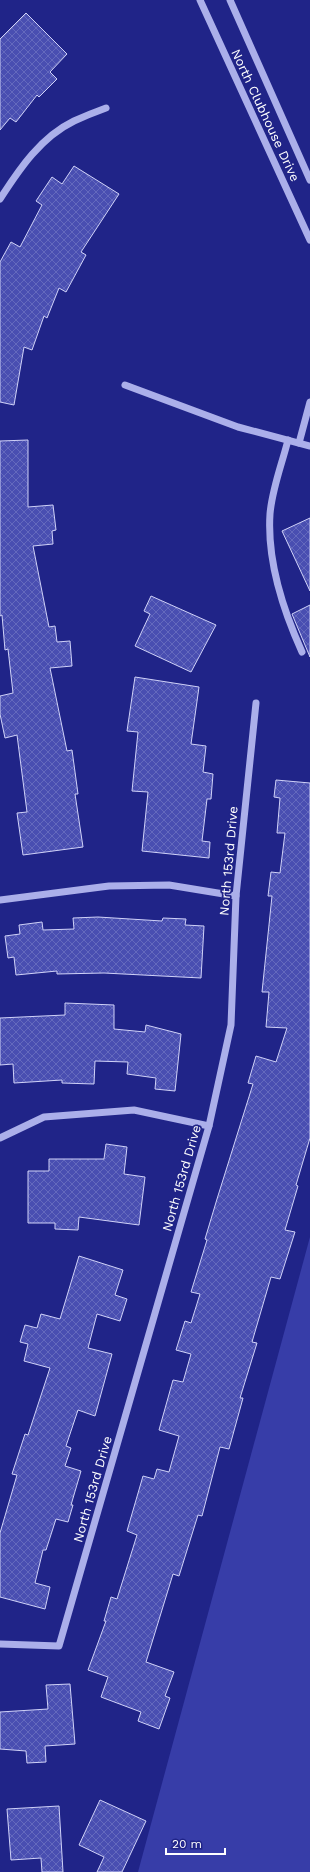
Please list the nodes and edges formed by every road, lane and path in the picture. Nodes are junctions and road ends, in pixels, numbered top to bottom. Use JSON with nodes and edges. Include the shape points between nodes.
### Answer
{"nodes":[{"id":1,"x":200,"y":0,"type":"edge"},
{"id":2,"x":230,"y":0,"type":"edge"},
{"id":3,"x":106,"y":108,"type":"dead end"},
{"id":4,"x":310,"y":180,"type":"edge"},
{"id":5,"x":0,"y":199,"type":"edge"},
{"id":6,"x":310,"y":240,"type":"edge"},
{"id":7,"x":125,"y":385,"type":"dead end"},
{"id":8,"x":310,"y":402,"type":"edge"},
{"id":9,"x":288,"y":440,"type":"junction"},
{"id":10,"x":299,"y":443,"type":"junction"},
{"id":11,"x":310,"y":446,"type":"edge"},
{"id":12,"x":302,"y":652,"type":"dead end"},
{"id":13,"x":256,"y":704,"type":"dead end"},
{"id":14,"x":236,"y":896,"type":"junction"},
{"id":15,"x":0,"y":900,"type":"edge"},
{"id":16,"x":209,"y":1126,"type":"junction"},
{"id":17,"x":0,"y":1138,"type":"edge"},
{"id":18,"x":0,"y":1644,"type":"edge"}],
"edges":[{"from":1,"to":6,"type":"street","name":"North Clubhouse Drive"},
{"from":2,"to":4,"type":"street","name":"North Clubhouse Drive"},
{"from":3,"to":5,"type":"street","via":[[73,121],[43,142]]},
{"from":7,"to":9,"type":"street","via":[[238,427]]},
{"from":8,"to":10,"type":"street"},
{"from":9,"to":10,"type":"street"},
{"from":9,"to":12,"type":"street","via":[[270,512],[270,532],[286,617]]},
{"from":10,"to":11,"type":"street"},
{"from":13,"to":14,"type":"street","name":"North 153rd Drive"},
{"from":14,"to":15,"type":"street","via":[[169,885],[124,885]]},
{"from":14,"to":16,"type":"street","name":"North 153rd Drive","via":[[231,1025]]},
{"from":16,"to":17,"type":"street","via":[[134,1110],[44,1117]]},
{"from":16,"to":18,"type":"street","name":"North 153rd Drive","via":[[59,1646]]}]}
